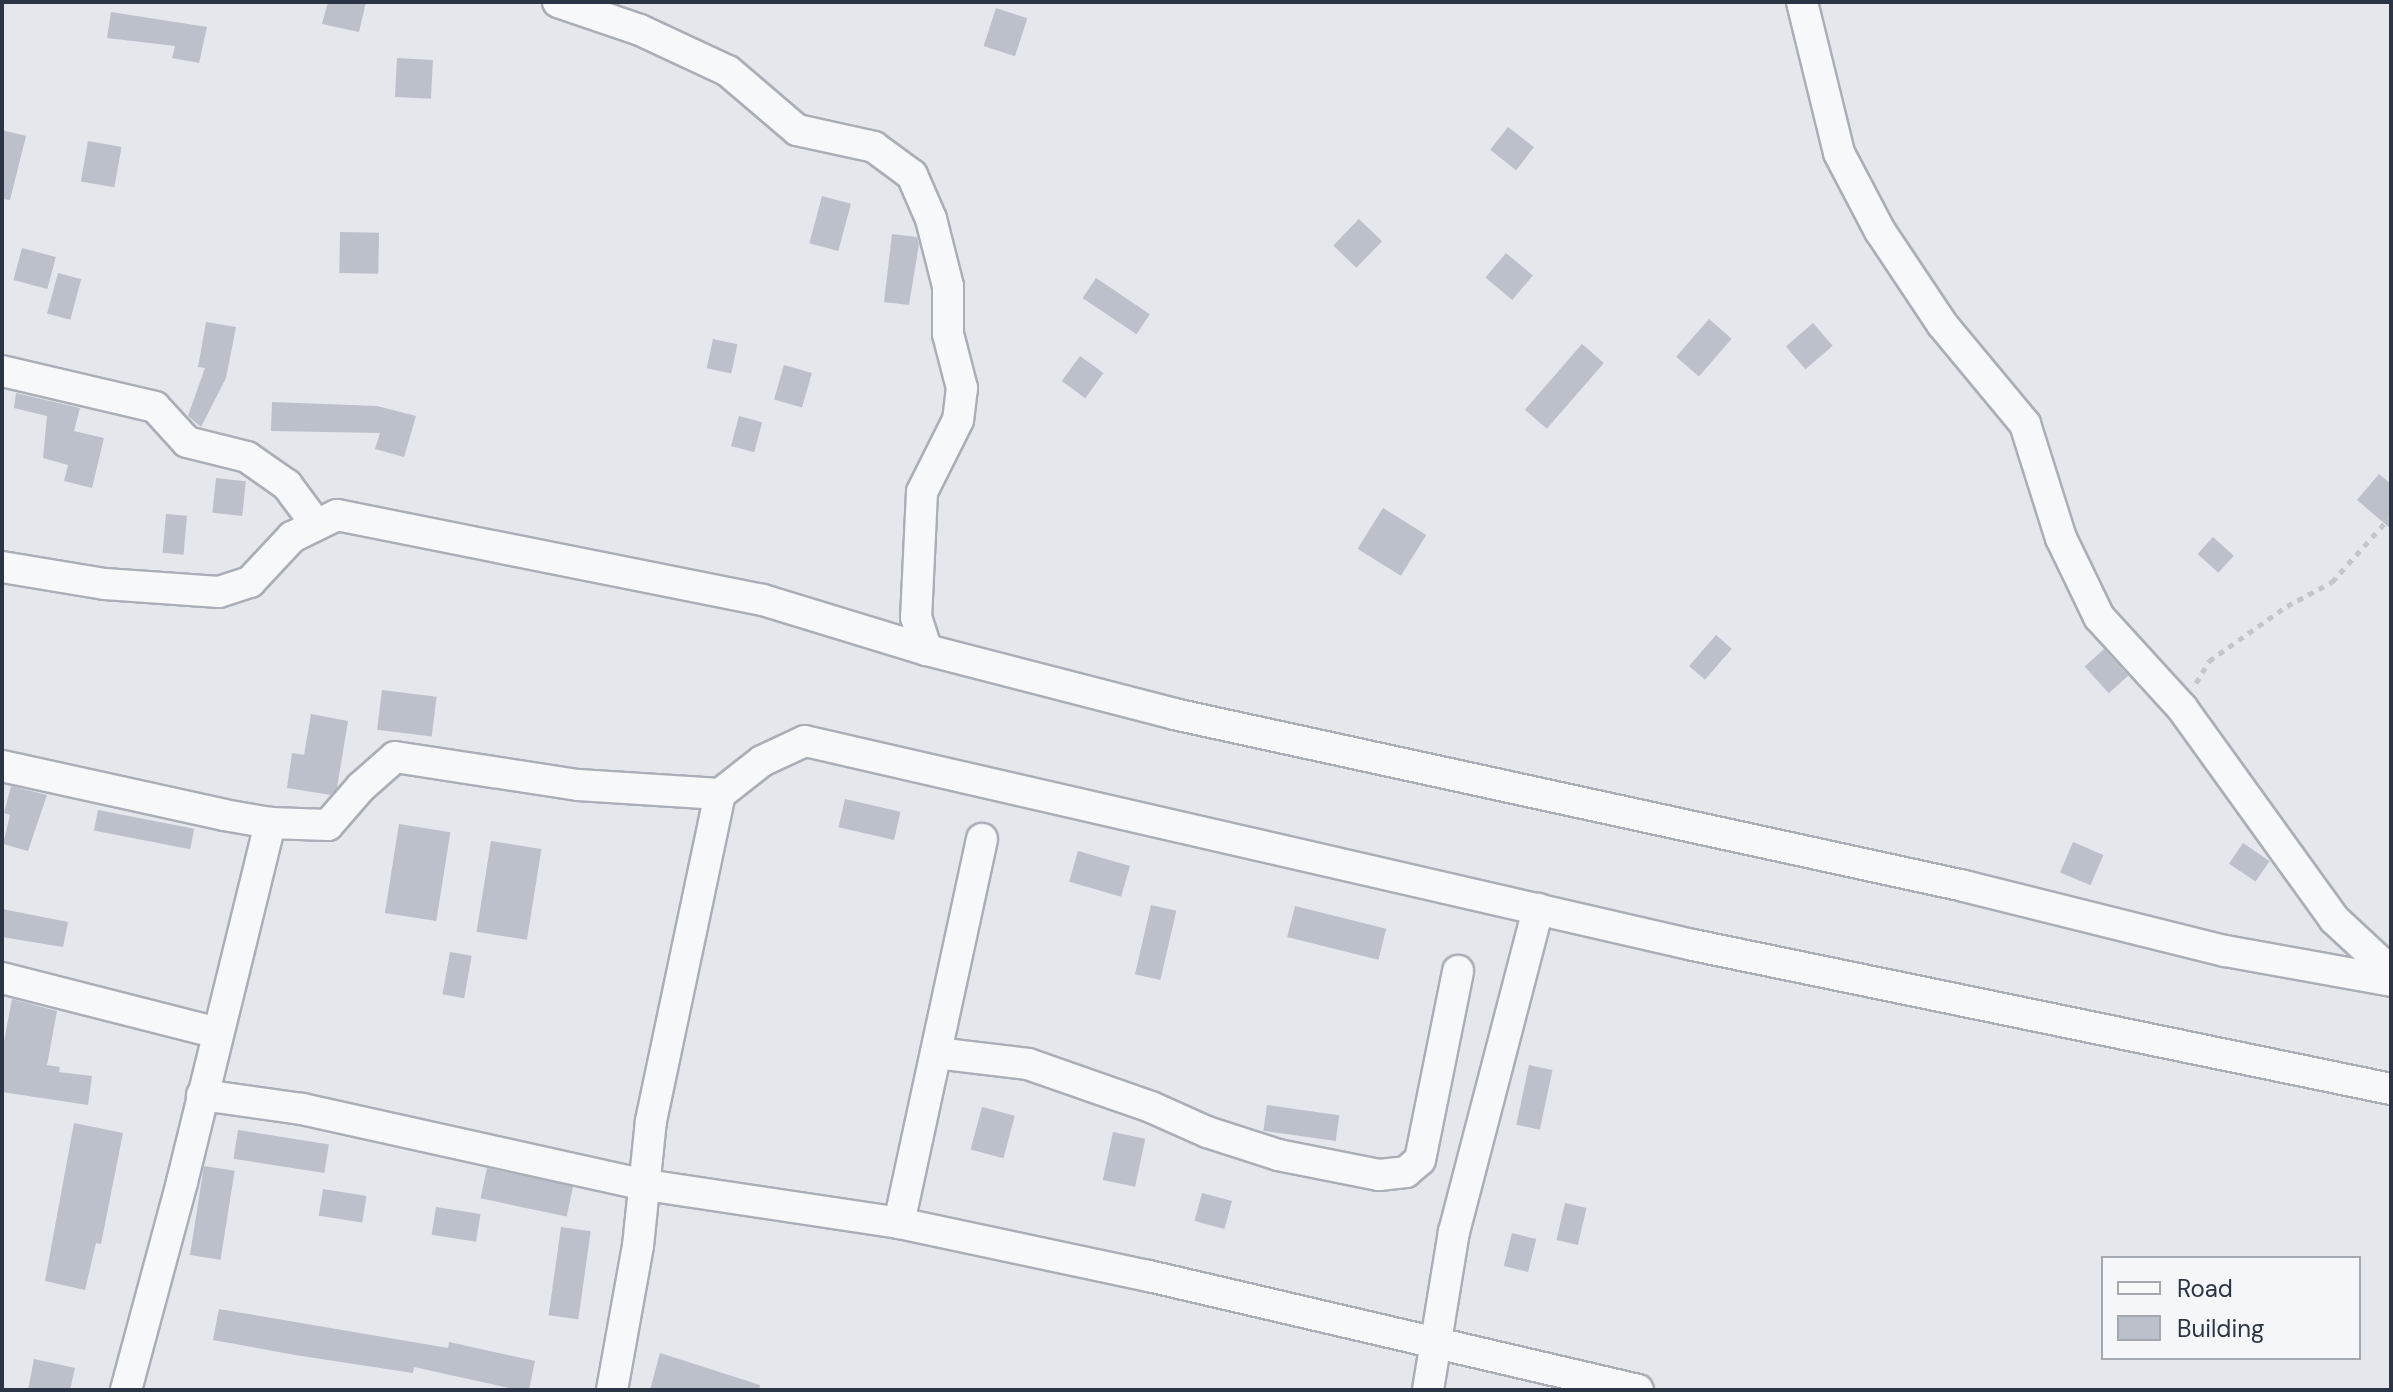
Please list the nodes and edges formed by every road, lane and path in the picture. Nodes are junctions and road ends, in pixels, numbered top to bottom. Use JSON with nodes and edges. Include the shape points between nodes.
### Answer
{"nodes":[{"id":1,"x":558,"y":2,"type":"edge"},
{"id":2,"x":1802,"y":2,"type":"edge"},
{"id":3,"x":2,"y":371,"type":"edge"},
{"id":4,"x":2391,"y":516,"type":"edge"},
{"id":5,"x":316,"y":524,"type":"junction"},
{"id":6,"x":2,"y":567,"type":"edge"},
{"id":7,"x":927,"y":650,"type":"junction"},
{"id":8,"x":2182,"y":708,"type":"junction"},
{"id":9,"x":2,"y":766,"type":"edge"},
{"id":10,"x":720,"y":794,"type":"junction"},
{"id":11,"x":270,"y":823,"type":"junction"},
{"id":12,"x":982,"y":839,"type":"dead end"},
{"id":13,"x":1538,"y":909,"type":"junction"},
{"id":14,"x":1458,"y":971,"type":"dead end"},
{"id":15,"x":2391,"y":972,"type":"edge"},
{"id":16,"x":2,"y":978,"type":"edge"},
{"id":17,"x":2391,"y":981,"type":"edge"},
{"id":18,"x":217,"y":1033,"type":"junction"},
{"id":19,"x":936,"y":1053,"type":"junction"},
{"id":20,"x":2391,"y":1089,"type":"edge"},
{"id":21,"x":202,"y":1095,"type":"junction"},
{"id":22,"x":646,"y":1185,"type":"junction"},
{"id":23,"x":899,"y":1223,"type":"junction"},
{"id":24,"x":1435,"y":1345,"type":"junction"},
{"id":25,"x":126,"y":1390,"type":"edge"},
{"id":26,"x":612,"y":1390,"type":"edge"},
{"id":27,"x":1428,"y":1390,"type":"edge"},
{"id":28,"x":1638,"y":1390,"type":"edge"}],
"edges":[{"from":1,"to":7,"type":"street","via":[[640,30],[728,71],[797,130],[874,147],[912,175],[931,219],[948,286],[948,334],[962,388],[958,420],[922,492],[916,617]]},
{"from":2,"to":8,"type":"street","via":[[1839,153],[1873,218],[1942,324],[2025,424],[2061,538],[2099,617]]},
{"from":3,"to":5,"type":"street","via":[[155,407],[187,442],[247,457],[287,485]]},
{"from":4,"to":8,"type":"path","via":[[2332,582],[2287,606],[2209,661]]},
{"from":5,"to":6,"type":"street","via":[[292,537],[250,582],[219,592],[105,584]]},
{"from":5,"to":7,"type":"street","via":[[337,515],[763,600]]},
{"from":7,"to":17,"type":"street","via":[[1174,714],[1964,886],[2225,951]]},
{"from":8,"to":15,"type":"street","via":[[2334,919]]},
{"from":9,"to":11,"type":"street"},
{"from":10,"to":11,"type":"street","via":[[578,785],[395,757],[328,825]]},
{"from":10,"to":13,"type":"street","via":[[762,761],[805,741]]},
{"from":10,"to":22,"type":"street","via":[[656,1093]]},
{"from":11,"to":18,"type":"street"},
{"from":12,"to":19,"type":"street"},
{"from":13,"to":20,"type":"street"},
{"from":13,"to":24,"type":"street","via":[[1454,1232]]},
{"from":14,"to":19,"type":"street","via":[[1420,1160],[1406,1172],[1379,1175],[1278,1155],[1028,1064]]},
{"from":16,"to":18,"type":"street"},
{"from":18,"to":21,"type":"street"},
{"from":19,"to":23,"type":"street"},
{"from":21,"to":22,"type":"street","via":[[302,1109]]},
{"from":21,"to":25,"type":"street"},
{"from":22,"to":23,"type":"street"},
{"from":22,"to":26,"type":"street"},
{"from":23,"to":24,"type":"street"},
{"from":24,"to":27,"type":"street"},
{"from":24,"to":28,"type":"street"}]}
